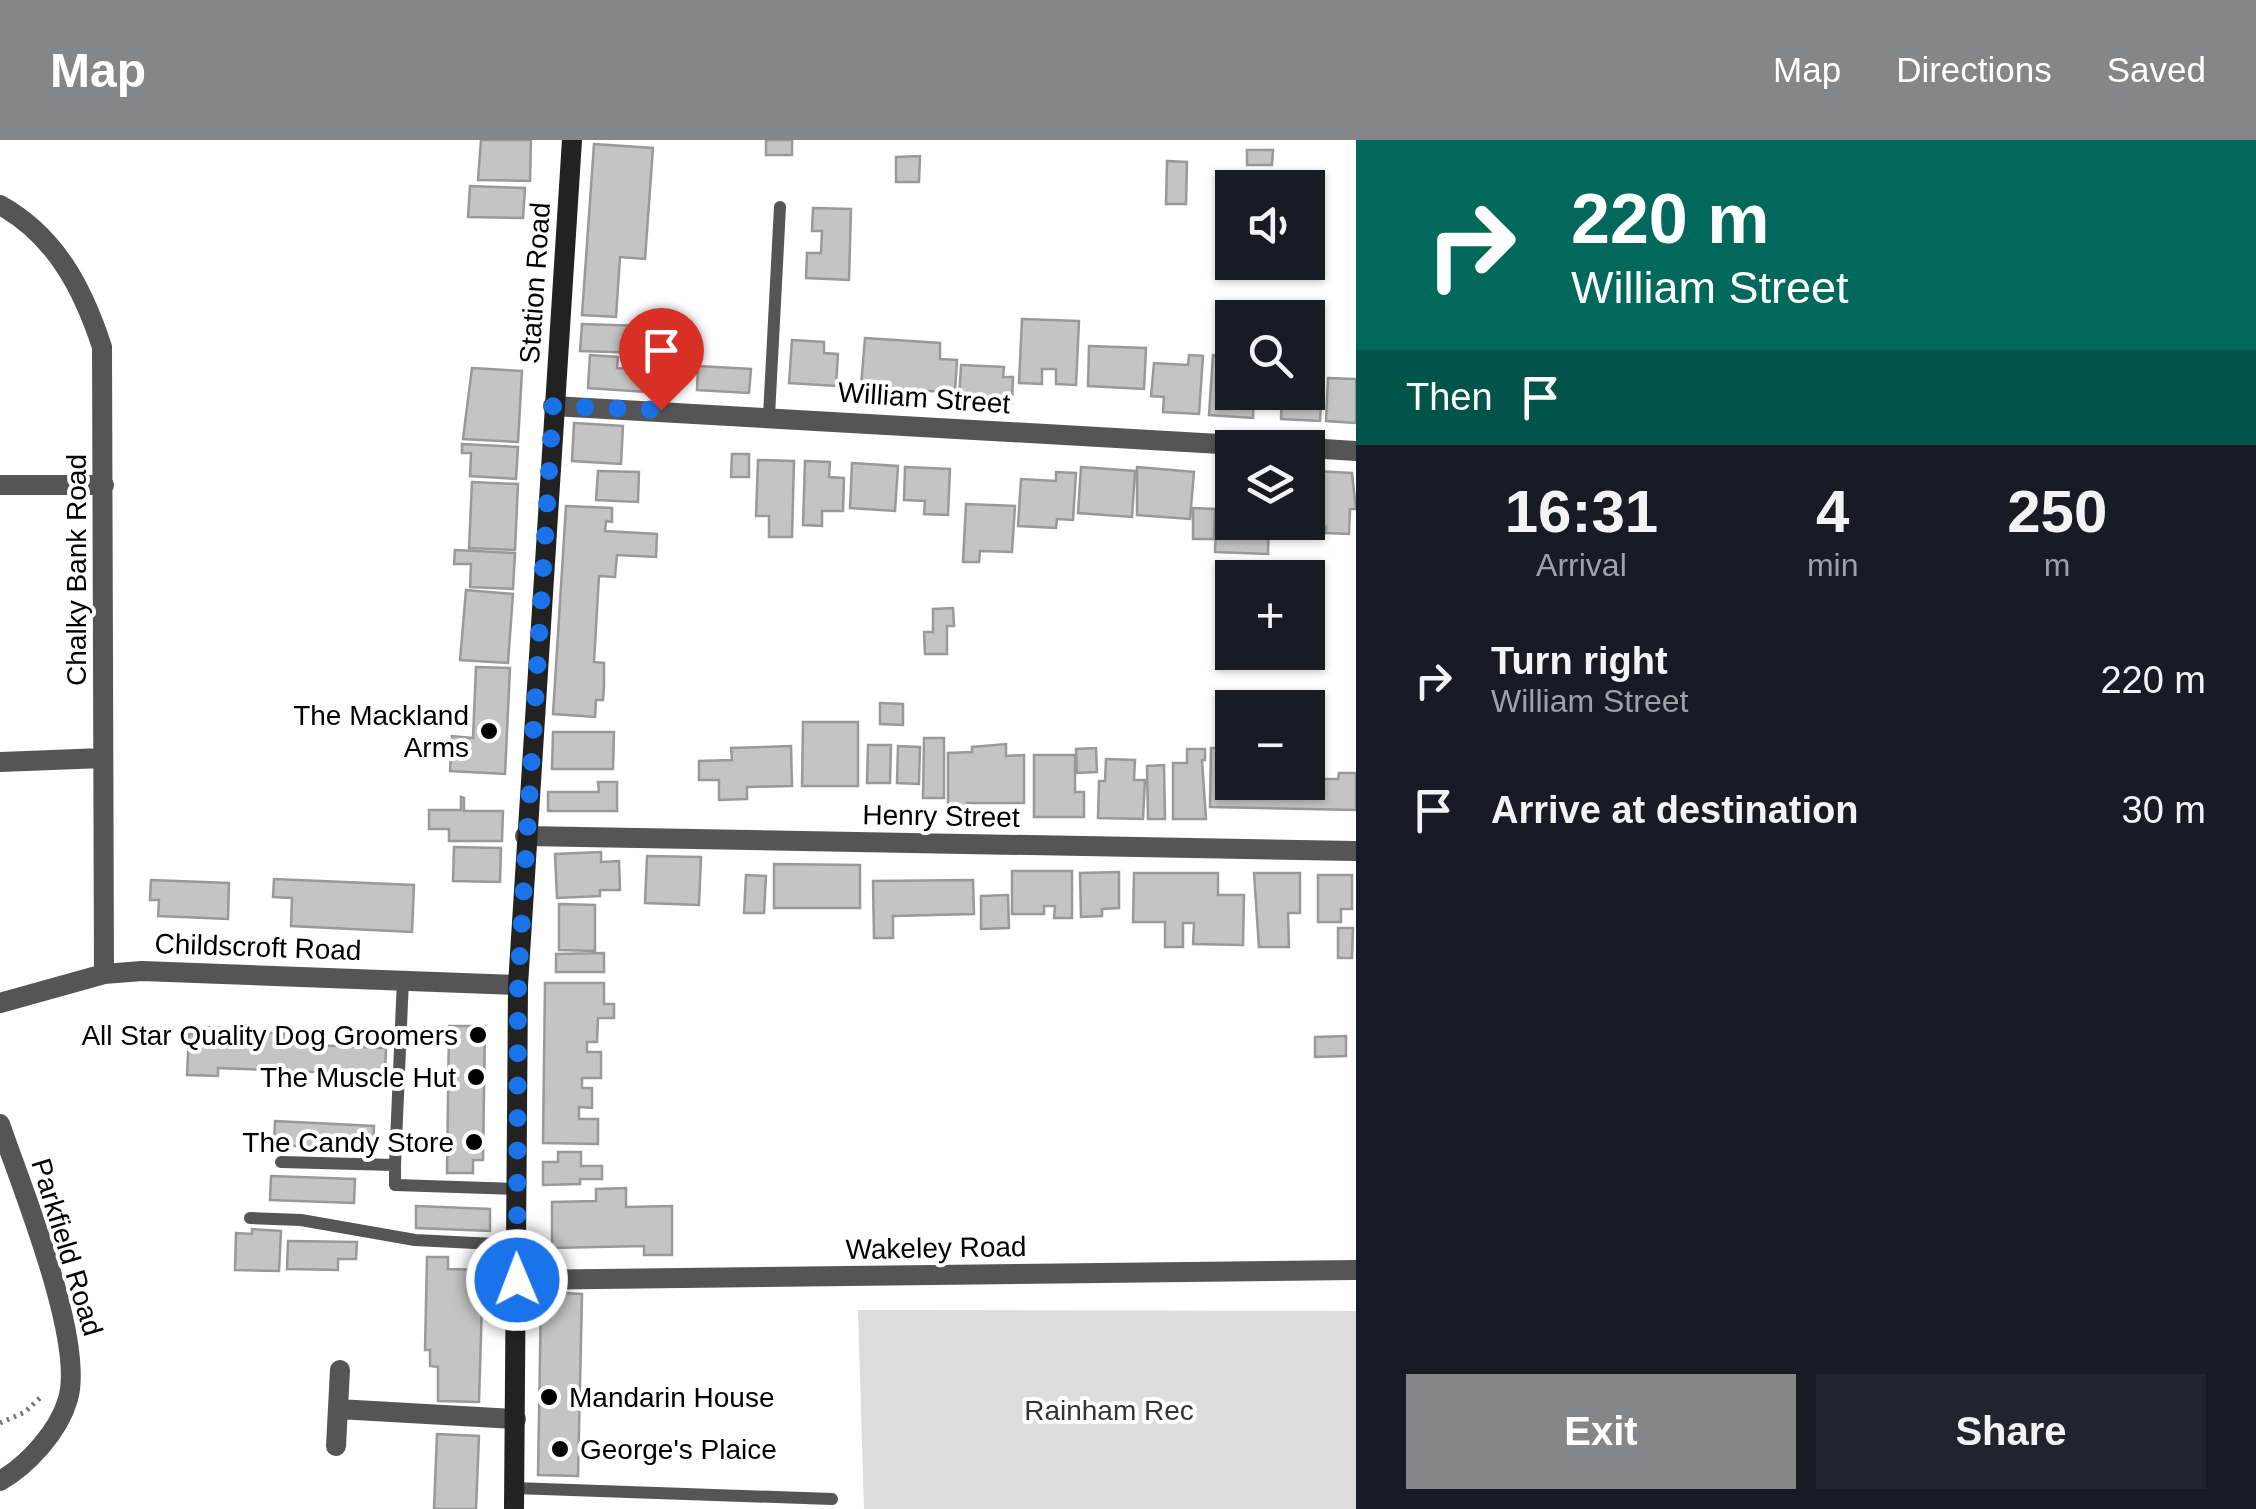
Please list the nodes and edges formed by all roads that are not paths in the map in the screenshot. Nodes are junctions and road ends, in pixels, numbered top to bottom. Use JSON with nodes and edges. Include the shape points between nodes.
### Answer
{"nodes":[{"id":1,"x":572,"y":140,"type":"edge"},
{"id":2,"x":0,"y":204,"type":"edge"},
{"id":3,"x":780,"y":207,"type":"dead end"},
{"id":4,"x":553,"y":406,"type":"junction"},
{"id":5,"x":768,"y":416,"type":"junction"},
{"id":6,"x":1215,"y":443,"type":"edge"},
{"id":7,"x":1325,"y":449,"type":"edge"},
{"id":8,"x":1356,"y":451,"type":"edge"},
{"id":9,"x":0,"y":485,"type":"edge"},
{"id":10,"x":104,"y":485,"type":"junction"},
{"id":11,"x":103,"y":758,"type":"junction"},
{"id":12,"x":0,"y":762,"type":"edge"},
{"id":13,"x":525,"y":836,"type":"junction"},
{"id":14,"x":1356,"y":851,"type":"edge"},
{"id":15,"x":104,"y":974,"type":"junction"},
{"id":16,"x":404,"y":979,"type":"junction"},
{"id":17,"x":518,"y":985,"type":"junction"},
{"id":18,"x":0,"y":1003,"type":"edge"},
{"id":19,"x":0,"y":1124,"type":"edge"},
{"id":20,"x":281,"y":1162,"type":"dead end"},
{"id":21,"x":395,"y":1165,"type":"junction"},
{"id":22,"x":516,"y":1189,"type":"junction"},
{"id":23,"x":250,"y":1218,"type":"dead end"},
{"id":24,"x":516,"y":1246,"type":"junction"},
{"id":25,"x":1356,"y":1270,"type":"edge"},
{"id":26,"x":517,"y":1280,"type":"junction"},
{"id":27,"x":340,"y":1370,"type":"dead end"},
{"id":28,"x":338,"y":1409,"type":"junction"},
{"id":29,"x":516,"y":1419,"type":"junction"},
{"id":30,"x":336,"y":1446,"type":"dead end"},
{"id":31,"x":0,"y":1481,"type":"edge"},
{"id":32,"x":514,"y":1498,"type":"edge"},
{"id":33,"x":832,"y":1499,"type":"dead end"}],
"edges":[{"from":1,"to":4,"type":"main road","name":"Station Road"},
{"from":2,"to":10,"type":"street","name":"Chalky Bank Road","via":[[54,248],[85,296],[102,347]]},
{"from":3,"to":5,"type":"lane"},
{"from":4,"to":5,"type":"street","name":"William Street"},
{"from":4,"to":13,"type":"main road","name":"Station Road"},
{"from":5,"to":6,"type":"street","name":"William Street"},
{"from":7,"to":8,"type":"street"},
{"from":9,"to":10,"type":"street"},
{"from":10,"to":11,"type":"street","name":"Chalky Bank Road"},
{"from":11,"to":12,"type":"street"},
{"from":11,"to":15,"type":"street","name":"Chalky Bank Road"},
{"from":13,"to":14,"type":"street","name":"Henry Street"},
{"from":13,"to":17,"type":"main road","name":"Station Road"},
{"from":15,"to":16,"type":"street","name":"Childscroft Road"},
{"from":15,"to":18,"type":"street","name":"Childscroft Road"},
{"from":16,"to":17,"type":"street","name":"Childscroft Road"},
{"from":16,"to":21,"type":"lane"},
{"from":17,"to":22,"type":"main road","name":"Station Road"},
{"from":19,"to":31,"type":"street","name":"Parkfield Road","via":[[64,1318],[72,1364],[68,1400],[47,1438]]},
{"from":20,"to":21,"type":"lane"},
{"from":21,"to":22,"type":"lane","via":[[395,1185]]},
{"from":22,"to":24,"type":"main road","name":"Station Road"},
{"from":23,"to":24,"type":"lane"},
{"from":24,"to":26,"type":"main road","name":"Station Road"},
{"from":25,"to":26,"type":"street","name":"Wakeley Road"},
{"from":26,"to":29,"type":"main road","name":"Station Road"},
{"from":27,"to":28,"type":"street"},
{"from":28,"to":29,"type":"street"},
{"from":28,"to":30,"type":"street"},
{"from":29,"to":32,"type":"main road","name":"Station Road"},
{"from":32,"to":33,"type":"lane"}]}
